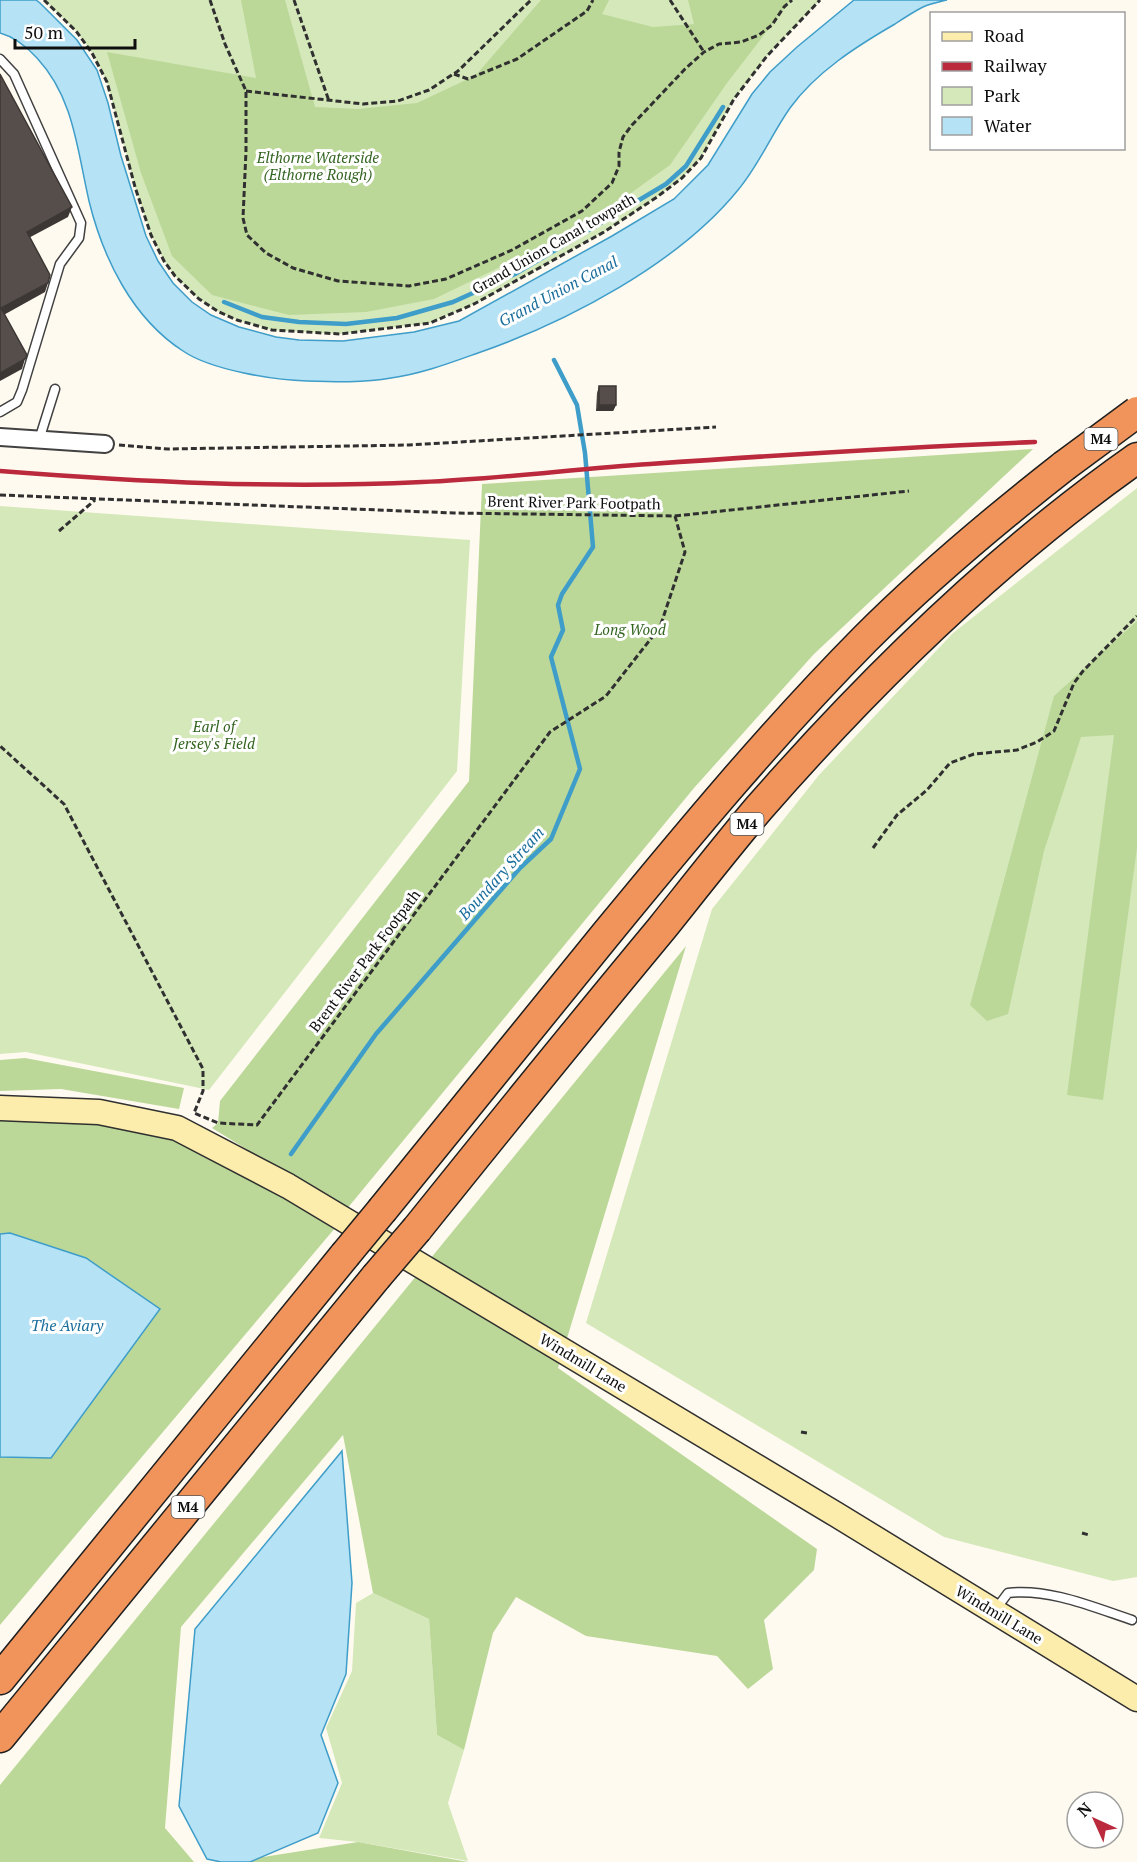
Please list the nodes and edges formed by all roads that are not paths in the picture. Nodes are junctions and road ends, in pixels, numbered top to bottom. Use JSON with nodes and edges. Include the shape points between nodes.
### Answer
{"nodes":[{"id":1,"x":0,"y":59,"type":"edge"},
{"id":2,"x":56,"y":389,"type":"dead end"},
{"id":3,"x":0,"y":412,"type":"edge"},
{"id":4,"x":1137,"y":412,"type":"edge"},
{"id":5,"x":0,"y":437,"type":"edge"},
{"id":6,"x":39,"y":440,"type":"junction"},
{"id":7,"x":105,"y":444,"type":"road end"},
{"id":8,"x":1132,"y":462,"type":"edge"},
{"id":9,"x":0,"y":1108,"type":"edge"},
{"id":10,"x":994,"y":1612,"type":"junction"},
{"id":11,"x":1131,"y":1620,"type":"dead end"},
{"id":12,"x":0,"y":1679,"type":"edge"},
{"id":13,"x":1137,"y":1699,"type":"edge"},
{"id":14,"x":0,"y":1737,"type":"edge"}],
"edges":[{"from":1,"to":3,"type":"lane","via":[[14,74],[81,224],[78,238],[60,264],[17,402]]},
{"from":2,"to":6,"type":"lane"},
{"from":4,"to":12,"type":"highway","number":"M4","bridge":true,"via":[[993,522],[866,638],[781,727],[657,873]]},
{"from":5,"to":6,"type":"street"},
{"from":6,"to":7,"type":"street"},
{"from":8,"to":14,"type":"highway","number":"M4","bridge":true,"via":[[963,597],[913,644],[759,809]]},
{"from":9,"to":10,"type":"main road","name":"Windmill Lane","via":[[99,1112],[177,1128],[288,1186]]},
{"from":10,"to":11,"type":"lane","via":[[1008,1593],[1023,1591],[1077,1602]]},
{"from":10,"to":13,"type":"main road","name":"Windmill Lane"}]}
